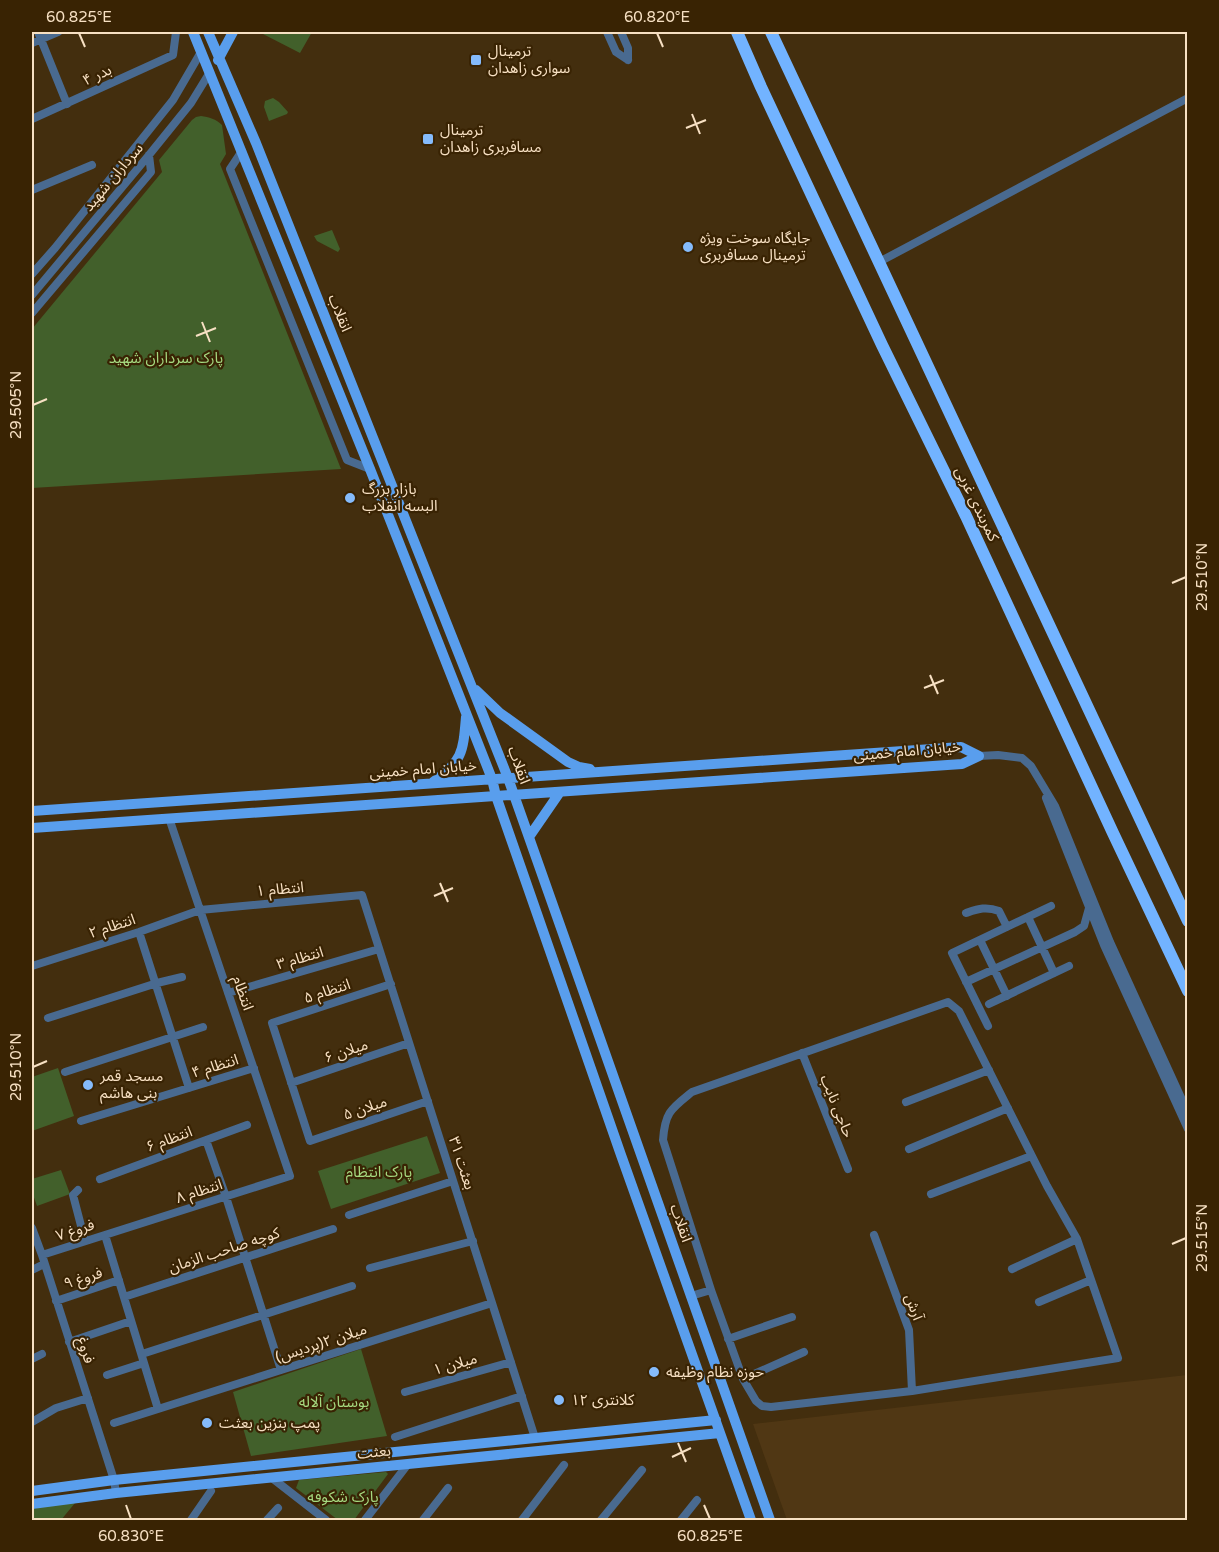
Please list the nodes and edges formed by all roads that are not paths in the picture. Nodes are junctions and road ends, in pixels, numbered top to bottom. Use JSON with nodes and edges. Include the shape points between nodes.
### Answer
{"nodes":[{"id":1,"x":58,"y":32,"type":"edge"},
{"id":2,"x":176,"y":32,"type":"edge"},
{"id":3,"x":192,"y":32,"type":"edge"},
{"id":4,"x":233,"y":32,"type":"edge"},
{"id":5,"x":607,"y":32,"type":"edge"},
{"id":6,"x":621,"y":32,"type":"edge"},
{"id":7,"x":737,"y":32,"type":"edge"},
{"id":8,"x":771,"y":32,"type":"edge"},
{"id":9,"x":210,"y":33,"type":"edge"},
{"id":10,"x":40,"y":35,"type":"edge"},
{"id":11,"x":32,"y":43,"type":"edge"},
{"id":12,"x":201,"y":52,"type":"junction"},
{"id":13,"x":220,"y":58,"type":"junction"},
{"id":14,"x":210,"y":72,"type":"junction"},
{"id":15,"x":1188,"y":98,"type":"edge"},
{"id":16,"x":68,"y":104,"type":"junction"},
{"id":17,"x":32,"y":119,"type":"edge"},
{"id":18,"x":242,"y":151,"type":"junction"},
{"id":19,"x":149,"y":155,"type":"junction"},
{"id":20,"x":92,"y":165,"type":"dead end"},
{"id":21,"x":32,"y":190,"type":"edge"},
{"id":22,"x":879,"y":262,"type":"junction"},
{"id":23,"x":32,"y":274,"type":"edge"},
{"id":24,"x":32,"y":296,"type":"edge"},
{"id":25,"x":32,"y":313,"type":"edge"},
{"id":26,"x":370,"y":469,"type":"junction"},
{"id":27,"x":471,"y":685,"type":"junction"},
{"id":28,"x":466,"y":714,"type":"junction"},
{"id":29,"x":979,"y":756,"type":"junction"},
{"id":30,"x":602,"y":772,"type":"junction"},
{"id":31,"x":508,"y":778,"type":"junction"},
{"id":32,"x":492,"y":779,"type":"junction"},
{"id":33,"x":1040,"y":781,"type":"junction"},
{"id":34,"x":431,"y":784,"type":"junction"},
{"id":35,"x":560,"y":792,"type":"junction"},
{"id":36,"x":514,"y":795,"type":"junction"},
{"id":37,"x":496,"y":796,"type":"junction"},
{"id":38,"x":32,"y":811,"type":"edge"},
{"id":39,"x":169,"y":818,"type":"junction"},
{"id":40,"x":523,"y":822,"type":"junction"},
{"id":41,"x":507,"y":827,"type":"junction"},
{"id":42,"x":32,"y":828,"type":"edge"},
{"id":43,"x":529,"y":837,"type":"junction"},
{"id":44,"x":362,"y":895,"type":"joint"},
{"id":45,"x":1051,"y":906,"type":"dead end"},
{"id":46,"x":1089,"y":908,"type":"junction"},
{"id":47,"x":201,"y":910,"type":"junction"},
{"id":48,"x":966,"y":913,"type":"dead end"},
{"id":49,"x":1028,"y":917,"type":"junction"},
{"id":50,"x":1188,"y":921,"type":"edge"},
{"id":51,"x":1007,"y":927,"type":"junction"},
{"id":52,"x":140,"y":932,"type":"junction"},
{"id":53,"x":980,"y":940,"type":"junction"},
{"id":54,"x":1041,"y":946,"type":"junction"},
{"id":55,"x":380,"y":949,"type":"junction"},
{"id":56,"x":32,"y":966,"type":"edge"},
{"id":57,"x":1069,"y":966,"type":"dead end"},
{"id":58,"x":994,"y":969,"type":"junction"},
{"id":59,"x":1054,"y":973,"type":"junction"},
{"id":60,"x":182,"y":977,"type":"dead end"},
{"id":61,"x":966,"y":982,"type":"junction"},
{"id":62,"x":157,"y":983,"type":"junction"},
{"id":63,"x":391,"y":984,"type":"junction"},
{"id":64,"x":1188,"y":991,"type":"edge"},
{"id":65,"x":228,"y":993,"type":"junction"},
{"id":66,"x":1007,"y":996,"type":"junction"},
{"id":67,"x":989,"y":1004,"type":"dead end"},
{"id":68,"x":48,"y":1018,"type":"dead end"},
{"id":69,"x":988,"y":1026,"type":"dead end"},
{"id":70,"x":203,"y":1027,"type":"dead end"},
{"id":71,"x":173,"y":1037,"type":"junction"},
{"id":72,"x":410,"y":1043,"type":"junction"},
{"id":73,"x":802,"y":1053,"type":"junction"},
{"id":74,"x":254,"y":1068,"type":"junction"},
{"id":75,"x":989,"y":1070,"type":"junction"},
{"id":76,"x":65,"y":1072,"type":"dead end"},
{"id":77,"x":291,"y":1083,"type":"junction"},
{"id":78,"x":189,"y":1088,"type":"junction"},
{"id":79,"x":428,"y":1101,"type":"junction"},
{"id":80,"x":906,"y":1102,"type":"dead end"},
{"id":81,"x":1008,"y":1108,"type":"junction"},
{"id":82,"x":1188,"y":1113,"type":"edge"},
{"id":83,"x":81,"y":1121,"type":"dead end"},
{"id":84,"x":247,"y":1125,"type":"dead end"},
{"id":85,"x":1188,"y":1129,"type":"edge"},
{"id":86,"x":206,"y":1140,"type":"junction"},
{"id":87,"x":639,"y":1149,"type":"junction"},
{"id":88,"x":909,"y":1149,"type":"dead end"},
{"id":89,"x":621,"y":1155,"type":"junction"},
{"id":90,"x":1032,"y":1156,"type":"junction"},
{"id":91,"x":848,"y":1169,"type":"dead end"},
{"id":92,"x":290,"y":1176,"type":"joint"},
{"id":93,"x":100,"y":1179,"type":"dead end"},
{"id":94,"x":453,"y":1181,"type":"junction"},
{"id":95,"x":78,"y":1190,"type":"dead end"},
{"id":96,"x":931,"y":1194,"type":"dead end"},
{"id":97,"x":226,"y":1197,"type":"junction"},
{"id":98,"x":349,"y":1215,"type":"dead end"},
{"id":99,"x":333,"y":1229,"type":"dead end"},
{"id":100,"x":116,"y":1231,"type":"joint"},
{"id":101,"x":32,"y":1234,"type":"edge"},
{"id":102,"x":105,"y":1235,"type":"junction"},
{"id":103,"x":874,"y":1235,"type":"dead end"},
{"id":104,"x":1077,"y":1239,"type":"junction"},
{"id":105,"x":85,"y":1241,"type":"junction"},
{"id":106,"x":472,"y":1241,"type":"junction"},
{"id":107,"x":245,"y":1257,"type":"junction"},
{"id":108,"x":43,"y":1260,"type":"junction"},
{"id":109,"x":370,"y":1268,"type":"dead end"},
{"id":110,"x":1012,"y":1269,"type":"dead end"},
{"id":111,"x":32,"y":1270,"type":"edge"},
{"id":112,"x":119,"y":1280,"type":"junction"},
{"id":113,"x":1091,"y":1280,"type":"junction"},
{"id":114,"x":352,"y":1286,"type":"dead end"},
{"id":115,"x":711,"y":1290,"type":"junction"},
{"id":116,"x":691,"y":1296,"type":"junction"},
{"id":117,"x":124,"y":1297,"type":"junction"},
{"id":118,"x":56,"y":1301,"type":"junction"},
{"id":119,"x":1040,"y":1302,"type":"dead end"},
{"id":120,"x":492,"y":1303,"type":"junction"},
{"id":121,"x":263,"y":1314,"type":"junction"},
{"id":122,"x":792,"y":1317,"type":"dead end"},
{"id":123,"x":132,"y":1321,"type":"junction"},
{"id":124,"x":728,"y":1339,"type":"junction"},
{"id":125,"x":69,"y":1341,"type":"junction"},
{"id":126,"x":804,"y":1353,"type":"dead end"},
{"id":127,"x":42,"y":1354,"type":"dead end"},
{"id":128,"x":143,"y":1358,"type":"junction"},
{"id":129,"x":32,"y":1359,"type":"edge"},
{"id":130,"x":511,"y":1362,"type":"junction"},
{"id":131,"x":281,"y":1370,"type":"junction"},
{"id":132,"x":107,"y":1375,"type":"dead end"},
{"id":133,"x":743,"y":1379,"type":"junction"},
{"id":134,"x":912,"y":1391,"type":"junction"},
{"id":135,"x":405,"y":1392,"type":"dead end"},
{"id":136,"x":522,"y":1396,"type":"junction"},
{"id":137,"x":88,"y":1398,"type":"junction"},
{"id":138,"x":159,"y":1409,"type":"junction"},
{"id":139,"x":716,"y":1420,"type":"junction"},
{"id":140,"x":32,"y":1422,"type":"edge"},
{"id":141,"x":114,"y":1424,"type":"dead end"},
{"id":142,"x":720,"y":1433,"type":"junction"},
{"id":143,"x":395,"y":1437,"type":"dead end"},
{"id":144,"x":535,"y":1438,"type":"junction"},
{"id":145,"x":535,"y":1451,"type":"junction"},
{"id":146,"x":408,"y":1464,"type":"junction"},
{"id":147,"x":564,"y":1465,"type":"dead end"},
{"id":148,"x":642,"y":1470,"type":"dead end"},
{"id":149,"x":272,"y":1478,"type":"junction"},
{"id":150,"x":114,"y":1480,"type":"junction"},
{"id":151,"x":448,"y":1488,"type":"dead end"},
{"id":152,"x":32,"y":1491,"type":"edge"},
{"id":153,"x":211,"y":1491,"type":"dead end"},
{"id":154,"x":116,"y":1493,"type":"junction"},
{"id":155,"x":698,"y":1500,"type":"dead end"},
{"id":156,"x":32,"y":1504,"type":"edge"},
{"id":157,"x":278,"y":1508,"type":"dead end"},
{"id":158,"x":191,"y":1521,"type":"edge"},
{"id":159,"x":267,"y":1521,"type":"edge"},
{"id":160,"x":326,"y":1521,"type":"edge"},
{"id":161,"x":365,"y":1521,"type":"edge"},
{"id":162,"x":423,"y":1521,"type":"edge"},
{"id":163,"x":522,"y":1521,"type":"edge"},
{"id":164,"x":601,"y":1521,"type":"edge"},
{"id":165,"x":681,"y":1521,"type":"edge"},
{"id":166,"x":751,"y":1521,"type":"edge"},
{"id":167,"x":770,"y":1521,"type":"edge"}],
"edges":[{"from":1,"to":10,"type":"street"},
{"from":2,"to":16,"type":"street","name":"بدر ۴","via":[[173,55]]},
{"from":3,"to":12,"type":"main road","name":"انقلاب"},
{"from":4,"to":13,"type":"main road"},
{"from":5,"to":6,"type":"street","via":[[616,52],[628,60]]},
{"from":7,"to":64,"type":"highway","name":"کمربندی غربی"},
{"from":8,"to":22,"type":"highway","name":"کمربندی غربی"},
{"from":9,"to":12,"type":"main road"},
{"from":9,"to":13,"type":"main road","name":"انقلاب"},
{"from":10,"to":11,"type":"street"},
{"from":10,"to":16,"type":"street"},
{"from":12,"to":14,"type":"main road","name":"انقلاب"},
{"from":12,"to":23,"type":"street","name":"سرداران شهید","via":[[173,100]]},
{"from":13,"to":14,"type":"main road"},
{"from":13,"to":27,"type":"main road","name":"انقلاب"},
{"from":14,"to":18,"type":"main road","name":"انقلاب"},
{"from":14,"to":19,"type":"street","name":"سرداران شهید","via":[[191,103]]},
{"from":15,"to":22,"type":"street"},
{"from":16,"to":17,"type":"street","name":"بدر ۴"},
{"from":18,"to":26,"type":"main road","name":"انقلاب"},
{"from":18,"to":26,"type":"street","via":[[230,169],[347,460]]},
{"from":19,"to":24,"type":"street","name":"سرداران شهید"},
{"from":19,"to":25,"type":"street","via":[[151,172]]},
{"from":20,"to":21,"type":"street"},
{"from":22,"to":50,"type":"highway","name":"کمربندی غربی"},
{"from":26,"to":28,"type":"main road","name":"انقلاب"},
{"from":27,"to":30,"type":"main road","via":[[500,713],[568,762]]},
{"from":27,"to":31,"type":"main road","name":"انقلاب"},
{"from":28,"to":32,"type":"main road","name":"انقلاب"},
{"from":28,"to":34,"type":"main road","via":[[464,743],[458,759]]},
{"from":29,"to":30,"type":"main road","name":"خیابان امام خمینی","via":[[961,747]]},
{"from":29,"to":33,"type":"street","via":[[1022,758]]},
{"from":29,"to":35,"type":"main road","name":"خیابان امام خمینی","via":[[962,764]]},
{"from":30,"to":31,"type":"main road","name":"خیابان امام خمینی"},
{"from":31,"to":32,"type":"main road","name":"خیابان امام خمینی"},
{"from":31,"to":36,"type":"main road","name":"انقلاب"},
{"from":32,"to":34,"type":"main road","name":"خیابان امام خمینی"},
{"from":32,"to":37,"type":"main road","name":"انقلاب"},
{"from":33,"to":46,"type":"street"},
{"from":33,"to":82,"type":"street","via":[[1055,806],[1114,952]]},
{"from":34,"to":38,"type":"main road","name":"خیابان امام خمینی"},
{"from":35,"to":36,"type":"main road","name":"خیابان امام خمینی"},
{"from":35,"to":43,"type":"main road"},
{"from":36,"to":37,"type":"main road","name":"خیابان امام خمینی"},
{"from":36,"to":40,"type":"main road","name":"انقلاب"},
{"from":37,"to":39,"type":"main road","name":"خیابان امام خمینی"},
{"from":37,"to":41,"type":"main road","name":"انقلاب"},
{"from":39,"to":42,"type":"main road","name":"خیابان امام خمینی"},
{"from":39,"to":47,"type":"street","name":"انتظام"},
{"from":40,"to":41,"type":"main road"},
{"from":40,"to":43,"type":"main road","name":"انقلاب"},
{"from":41,"to":89,"type":"main road","name":"انقلاب"},
{"from":43,"to":87,"type":"main road","name":"انقلاب"},
{"from":44,"to":47,"type":"street","name":"انتظام ۱"},
{"from":44,"to":55,"type":"street","name":"بعثت ۳۱"},
{"from":45,"to":49,"type":"street"},
{"from":46,"to":54,"type":"street","via":[[1084,926]]},
{"from":46,"to":85,"type":"street"},
{"from":47,"to":52,"type":"street","name":"انتظام ۲"},
{"from":47,"to":65,"type":"street","name":"انتظام"},
{"from":48,"to":51,"type":"street","via":[[979,908],[999,911]]},
{"from":49,"to":51,"type":"street"},
{"from":49,"to":54,"type":"street"},
{"from":51,"to":53,"type":"street"},
{"from":52,"to":56,"type":"street","name":"انتظام ۲"},
{"from":52,"to":62,"type":"street"},
{"from":53,"to":58,"type":"street"},
{"from":53,"to":61,"type":"street","via":[[952,953]]},
{"from":54,"to":58,"type":"street"},
{"from":54,"to":59,"type":"street"},
{"from":55,"to":63,"type":"street","name":"بعثت ۳۱"},
{"from":55,"to":65,"type":"street","name":"انتظام ۳"},
{"from":57,"to":59,"type":"street"},
{"from":58,"to":61,"type":"street"},
{"from":58,"to":66,"type":"street"},
{"from":59,"to":66,"type":"street"},
{"from":60,"to":62,"type":"street"},
{"from":61,"to":69,"type":"street"},
{"from":62,"to":68,"type":"street"},
{"from":62,"to":71,"type":"street"},
{"from":63,"to":72,"type":"street","name":"بعثت ۳۱"},
{"from":63,"to":77,"type":"street","name":"انتظام ۵","via":[[272,1023]]},
{"from":65,"to":74,"type":"street","name":"انتظام"},
{"from":66,"to":67,"type":"street"},
{"from":70,"to":71,"type":"street"},
{"from":71,"to":76,"type":"street"},
{"from":71,"to":78,"type":"street"},
{"from":72,"to":77,"type":"street","name":"میلان ۶"},
{"from":72,"to":79,"type":"street","name":"بعثت ۳۱"},
{"from":73,"to":75,"type":"street","via":[[948,1002],[959,1011]]},
{"from":73,"to":91,"type":"street","name":"حاجی نایب"},
{"from":73,"to":115,"type":"street","via":[[692,1092],[673,1107],[664,1122],[663,1140]]},
{"from":74,"to":78,"type":"street","name":"انتظام ۴"},
{"from":74,"to":92,"type":"street","name":"انتظام"},
{"from":75,"to":80,"type":"street"},
{"from":75,"to":81,"type":"street"},
{"from":77,"to":79,"type":"street","name":"میلان ۵","via":[[310,1141]]},
{"from":78,"to":83,"type":"street","name":"انتظام ۴"},
{"from":79,"to":94,"type":"street","name":"بعثت ۳۱"},
{"from":81,"to":88,"type":"street"},
{"from":81,"to":90,"type":"street"},
{"from":84,"to":86,"type":"street","name":"انتظام ۶"},
{"from":86,"to":93,"type":"street","name":"انتظام ۶"},
{"from":86,"to":97,"type":"street"},
{"from":87,"to":89,"type":"main road"},
{"from":87,"to":116,"type":"main road","name":"انقلاب"},
{"from":89,"to":139,"type":"main road","name":"انقلاب"},
{"from":90,"to":96,"type":"street"},
{"from":90,"to":104,"type":"street"},
{"from":92,"to":97,"type":"street","name":"انتظام ۸"},
{"from":94,"to":98,"type":"street"},
{"from":94,"to":106,"type":"street","name":"بعثت ۳۱"},
{"from":95,"to":105,"type":"street","via":[[74,1195]]},
{"from":97,"to":100,"type":"street","name":"انتظام ۸"},
{"from":97,"to":107,"type":"street"},
{"from":99,"to":107,"type":"street","name":"کوچه صاحب الزمان"},
{"from":100,"to":102,"type":"street","name":"فروغ ۷"},
{"from":101,"to":108,"type":"street","name":"فروغ"},
{"from":102,"to":105,"type":"street","name":"فروغ ۷"},
{"from":102,"to":112,"type":"street"},
{"from":103,"to":134,"type":"street","name":"آرش","via":[[909,1330]]},
{"from":104,"to":110,"type":"street"},
{"from":104,"to":113,"type":"street"},
{"from":105,"to":108,"type":"street","name":"فروغ ۷"},
{"from":106,"to":109,"type":"street"},
{"from":106,"to":120,"type":"street","name":"بعثت ۳۱"},
{"from":107,"to":117,"type":"street","name":"کوچه صاحب الزمان"},
{"from":107,"to":121,"type":"street"},
{"from":108,"to":111,"type":"street","name":"فروغ ۷"},
{"from":108,"to":118,"type":"street","name":"فروغ"},
{"from":112,"to":117,"type":"street"},
{"from":112,"to":118,"type":"street","name":"فروغ ۹"},
{"from":113,"to":119,"type":"street"},
{"from":113,"to":134,"type":"street","via":[[1118,1358]]},
{"from":114,"to":121,"type":"street"},
{"from":115,"to":116,"type":"street"},
{"from":115,"to":124,"type":"street"},
{"from":116,"to":167,"type":"main road","name":"انقلاب"},
{"from":117,"to":123,"type":"street"},
{"from":118,"to":125,"type":"street","name":"فروغ"},
{"from":120,"to":130,"type":"street","name":"بعثت ۳۱"},
{"from":120,"to":131,"type":"street","name":"میلان ۲(پردیس)"},
{"from":121,"to":128,"type":"street"},
{"from":121,"to":131,"type":"street"},
{"from":122,"to":124,"type":"street"},
{"from":123,"to":125,"type":"street"},
{"from":123,"to":128,"type":"street"},
{"from":124,"to":133,"type":"street"},
{"from":125,"to":137,"type":"street","name":"فروغ"},
{"from":126,"to":133,"type":"street"},
{"from":127,"to":129,"type":"street"},
{"from":128,"to":132,"type":"street"},
{"from":128,"to":138,"type":"street"},
{"from":130,"to":135,"type":"street","name":"میلان ۱"},
{"from":130,"to":136,"type":"street","name":"بعثت ۳۱"},
{"from":131,"to":138,"type":"street","name":"میلان ۲(پردیس)"},
{"from":133,"to":134,"type":"street","via":[[756,1401],[771,1407]]},
{"from":136,"to":143,"type":"street"},
{"from":136,"to":144,"type":"street","name":"بعثت ۳۱"},
{"from":137,"to":140,"type":"street","via":[[56,1408]]},
{"from":137,"to":150,"type":"street","name":"فروغ"},
{"from":138,"to":141,"type":"street","name":"میلان ۲(پردیس)"},
{"from":139,"to":142,"type":"main road","name":"انقلاب"},
{"from":139,"to":144,"type":"main road","name":"بعثت"},
{"from":142,"to":145,"type":"main road","name":"بعثت"},
{"from":142,"to":166,"type":"main road","name":"انقلاب"},
{"from":144,"to":145,"type":"main road"},
{"from":144,"to":150,"type":"main road","name":"بعثت"},
{"from":145,"to":146,"type":"main road","name":"بعثت"},
{"from":146,"to":149,"type":"main road","name":"بعثت"},
{"from":146,"to":161,"type":"street"},
{"from":147,"to":163,"type":"street"},
{"from":148,"to":164,"type":"street"},
{"from":149,"to":154,"type":"main road","name":"بعثت"},
{"from":149,"to":160,"type":"street"},
{"from":150,"to":152,"type":"main road","name":"بعثت"},
{"from":150,"to":154,"type":"street","name":"فروغ"},
{"from":151,"to":162,"type":"street"},
{"from":153,"to":158,"type":"street"},
{"from":154,"to":156,"type":"main road","name":"بعثت"},
{"from":155,"to":165,"type":"street"},
{"from":157,"to":159,"type":"street"}]}
